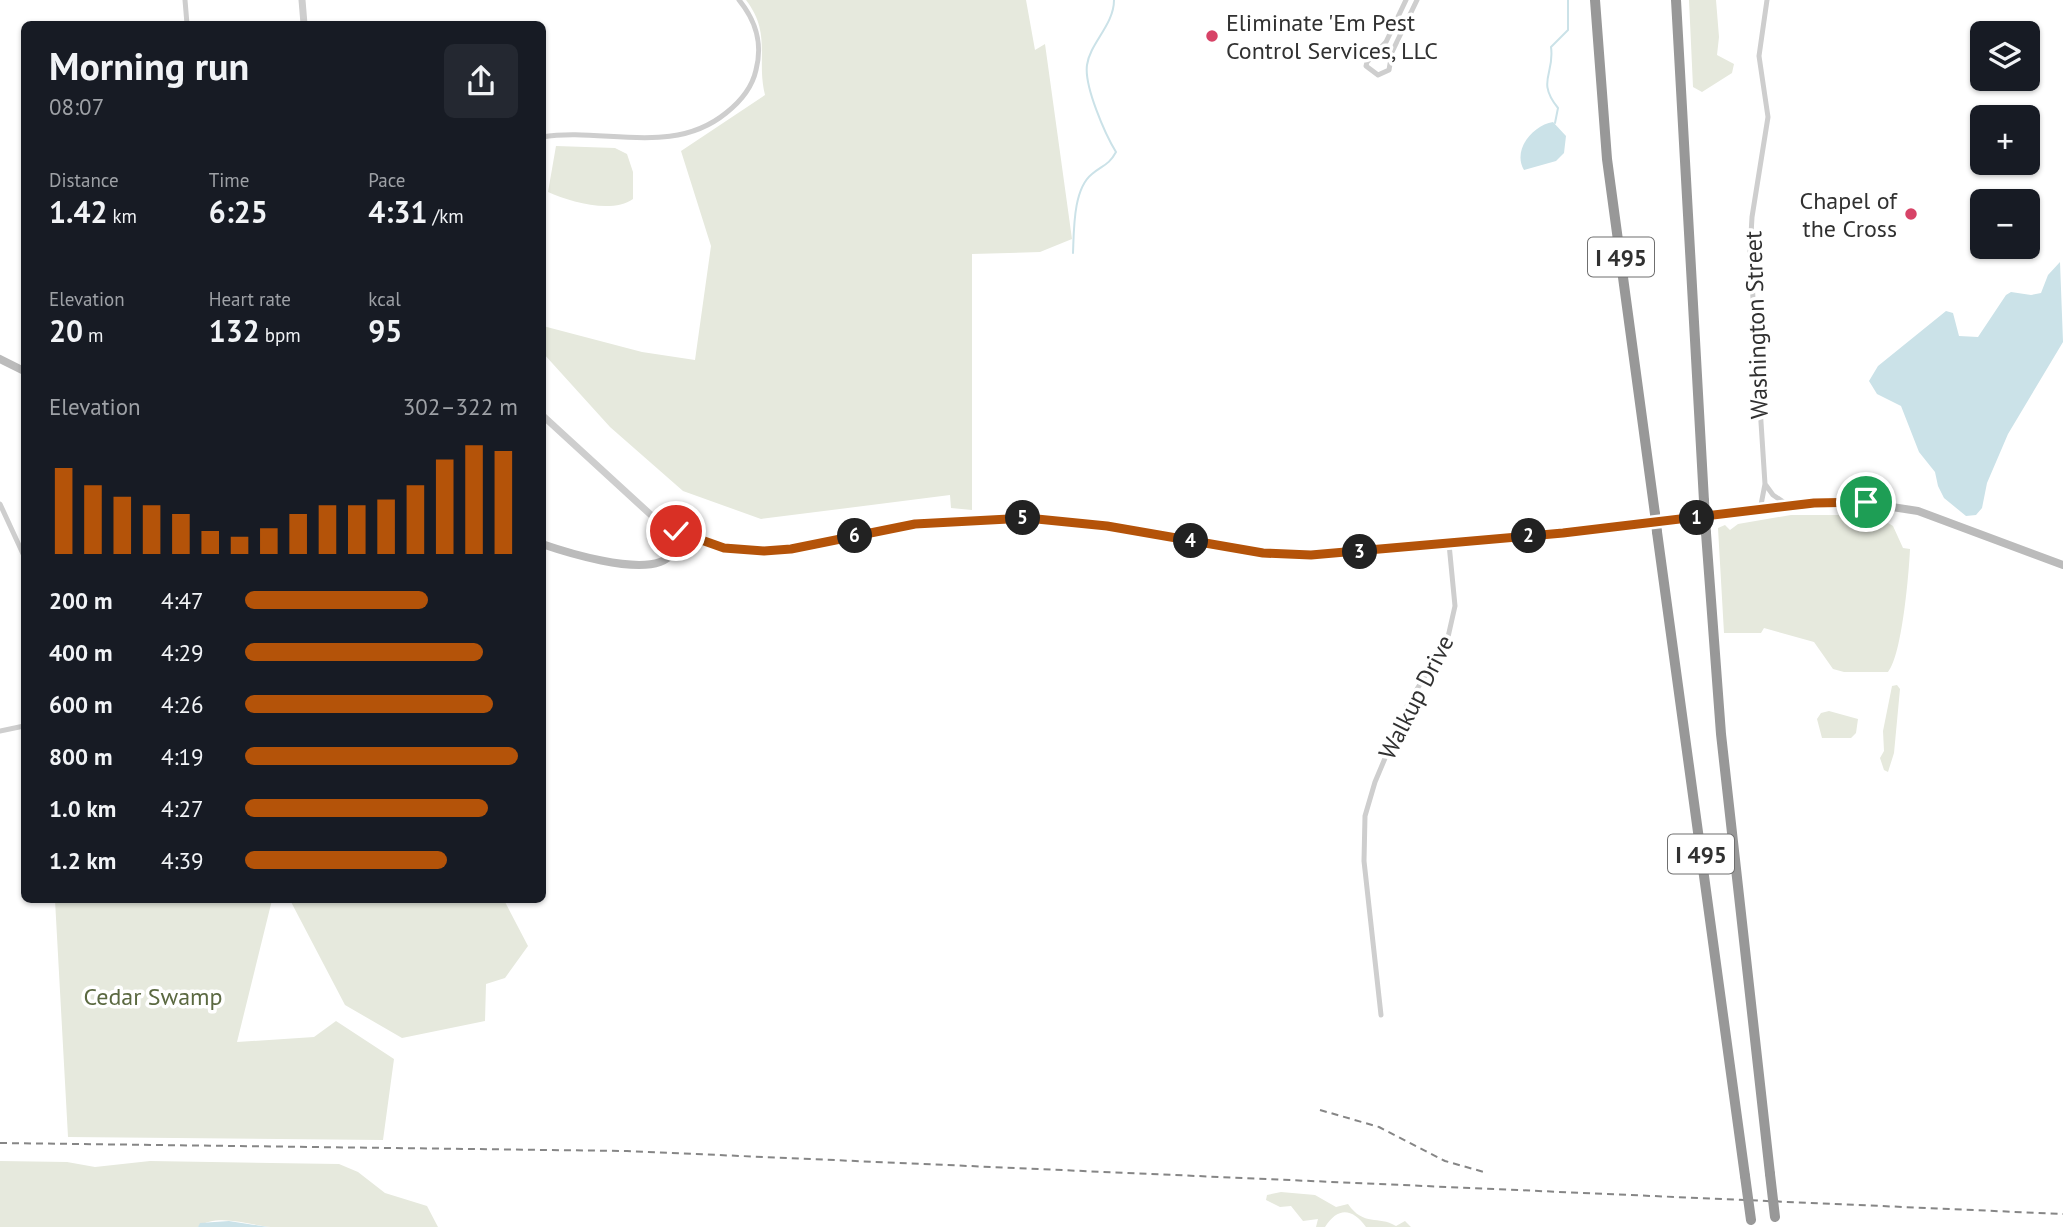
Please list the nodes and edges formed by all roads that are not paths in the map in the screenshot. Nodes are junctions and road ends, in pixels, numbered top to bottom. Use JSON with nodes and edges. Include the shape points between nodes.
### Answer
{"nodes":[{"id":1,"x":186,"y":0,"type":"edge"},
{"id":2,"x":302,"y":0,"type":"edge"},
{"id":3,"x":739,"y":0,"type":"edge"},
{"id":4,"x":1406,"y":0,"type":"edge"},
{"id":5,"x":1417,"y":0,"type":"edge"},
{"id":6,"x":1595,"y":0,"type":"edge"},
{"id":7,"x":1676,"y":0,"type":"edge"},
{"id":8,"x":1767,"y":0,"type":"edge"},
{"id":9,"x":187,"y":21,"type":"edge"},
{"id":10,"x":303,"y":21,"type":"edge"},
{"id":11,"x":546,"y":138,"type":"edge"},
{"id":12,"x":0,"y":359,"type":"edge"},
{"id":13,"x":21,"y":370,"type":"edge"},
{"id":14,"x":546,"y":419,"type":"edge"},
{"id":15,"x":1765,"y":484,"type":"junction"},
{"id":16,"x":0,"y":504,"type":"edge"},
{"id":17,"x":1791,"y":506,"type":"junction"},
{"id":18,"x":1760,"y":510,"type":"junction"},
{"id":19,"x":687,"y":536,"type":"junction"},
{"id":20,"x":1449,"y":544,"type":"junction"},
{"id":21,"x":546,"y":545,"type":"edge"},
{"id":22,"x":21,"y":550,"type":"edge"},
{"id":23,"x":2063,"y":565,"type":"edge"},
{"id":24,"x":21,"y":727,"type":"edge"},
{"id":25,"x":0,"y":732,"type":"edge"},
{"id":26,"x":1381,"y":1016,"type":"dead end"},
{"id":27,"x":1775,"y":1222,"type":"edge"},
{"id":28,"x":1751,"y":1224,"type":"edge"}],
"edges":[{"from":1,"to":9,"type":"street"},
{"from":2,"to":10,"type":"street"},
{"from":3,"to":11,"type":"street","via":[[759,40],[757,66],[742,98],[720,118],[692,132],[659,138]]},
{"from":4,"to":5,"type":"street","via":[[1386,42],[1367,62],[1378,75],[1389,70],[1392,52]]},
{"from":6,"to":28,"type":"highway","number":"I 495","bridge":true,"via":[[1607,159]]},
{"from":7,"to":27,"type":"highway","number":"I 495","bridge":true,"via":[[1719,723]]},
{"from":8,"to":15,"type":"street","name":"Washington Street","via":[[1759,56],[1768,117],[1750,252]]},
{"from":12,"to":13,"type":"main road"},
{"from":14,"to":19,"type":"street","via":[[652,515]]},
{"from":15,"to":17,"type":"street","via":[[1778,500]]},
{"from":15,"to":18,"type":"street","name":"Washington Street"},
{"from":16,"to":22,"type":"street"},
{"from":17,"to":18,"type":"main road"},
{"from":17,"to":23,"type":"main road","via":[[1853,502],[1899,506]]},
{"from":18,"to":20,"type":"main road"},
{"from":19,"to":20,"type":"main road","via":[[736,550],[777,551],[915,524],[1027,518],[1098,524],[1288,555]]},
{"from":19,"to":21,"type":"main road","via":[[666,559],[652,564],[608,560]]},
{"from":20,"to":26,"type":"street","name":"Walkup Drive","via":[[1455,606],[1448,637],[1407,706],[1374,782],[1365,816],[1364,862]]},
{"from":24,"to":25,"type":"street"}]}
